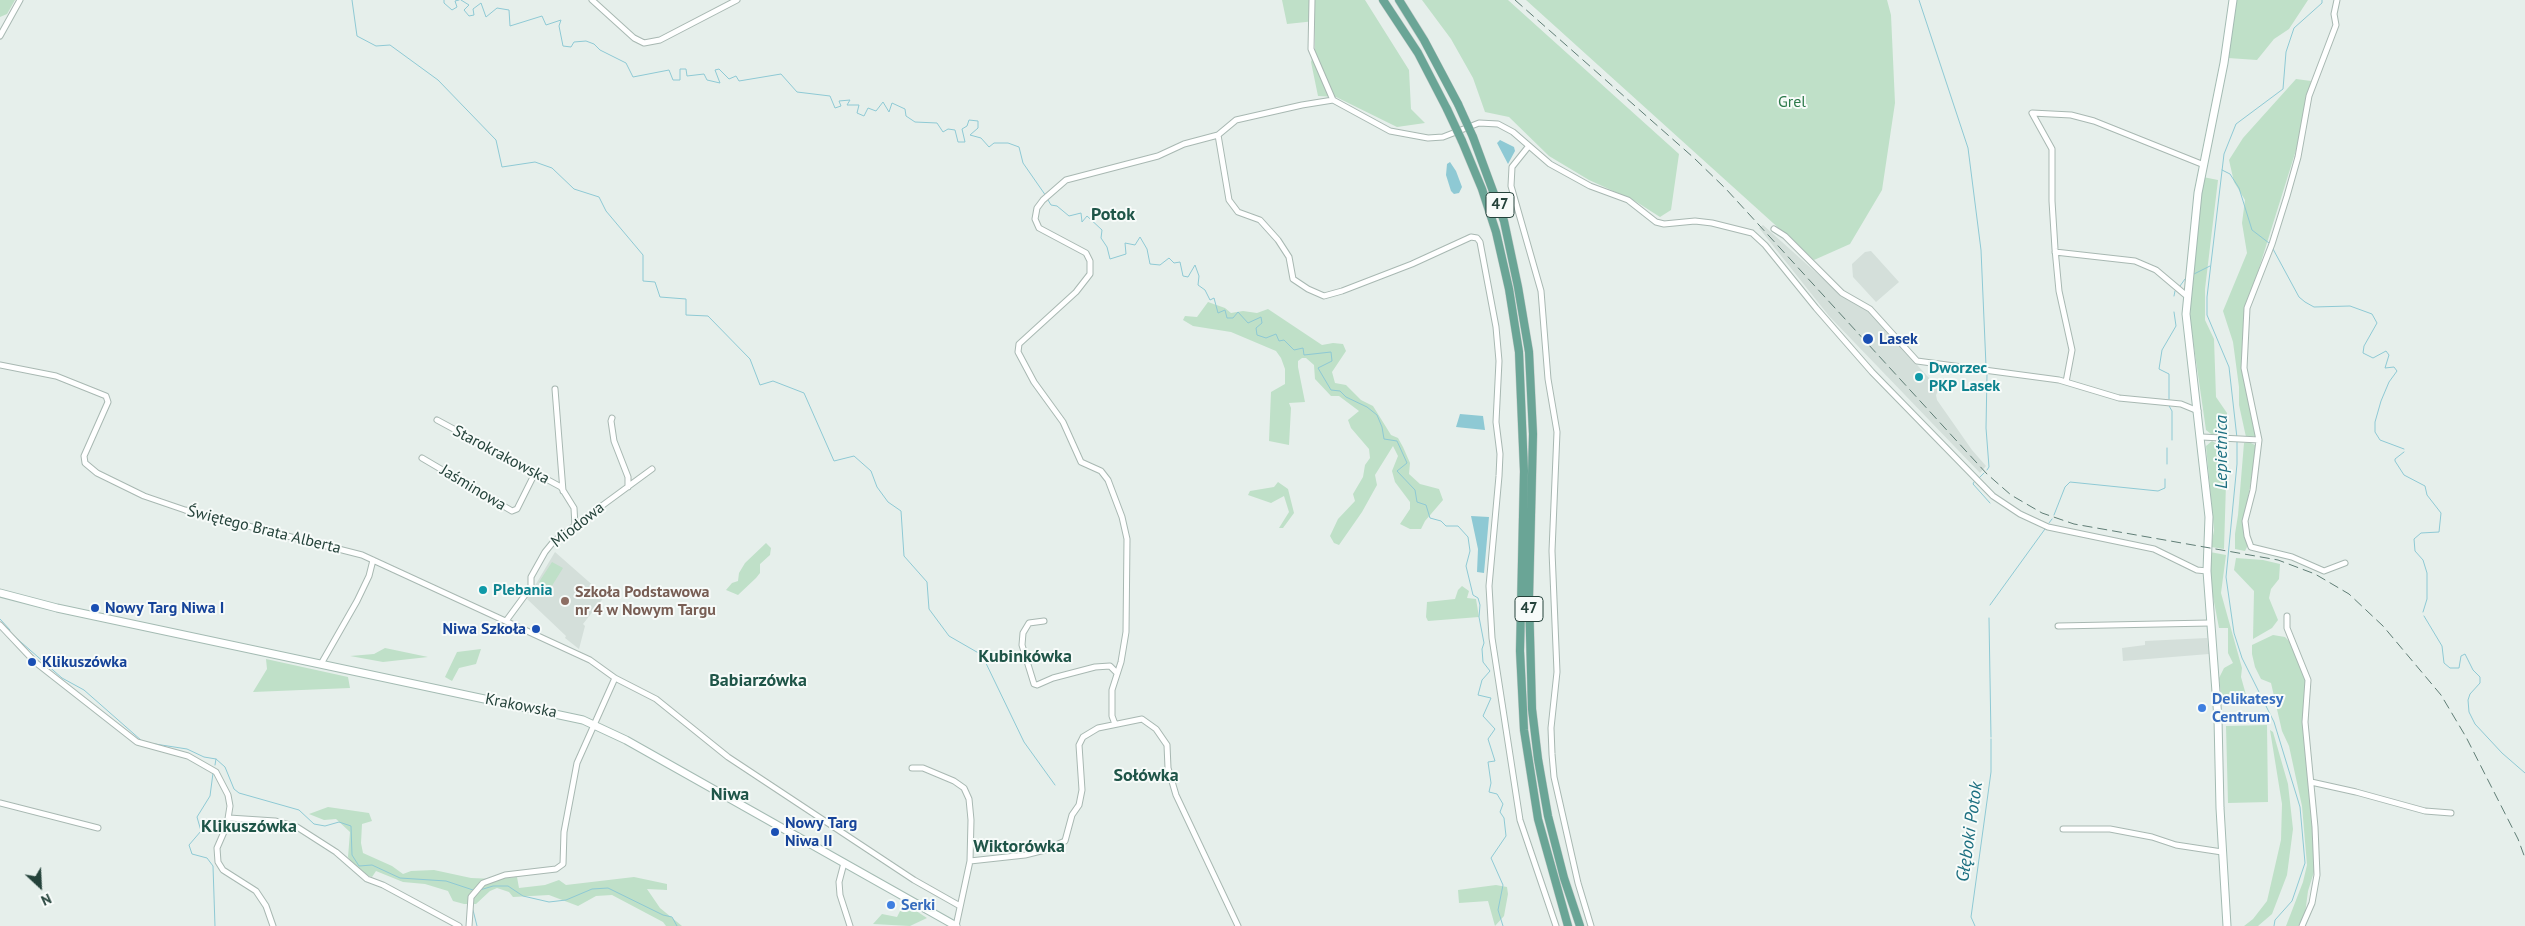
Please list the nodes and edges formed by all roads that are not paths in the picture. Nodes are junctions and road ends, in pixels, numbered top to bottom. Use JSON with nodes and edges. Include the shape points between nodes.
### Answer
{"nodes":[{"id":1,"x":20,"y":0,"type":"edge"},
{"id":2,"x":592,"y":0,"type":"edge"},
{"id":3,"x":737,"y":0,"type":"edge"},
{"id":4,"x":1312,"y":0,"type":"edge"},
{"id":5,"x":1383,"y":0,"type":"edge"},
{"id":6,"x":1398,"y":0,"type":"edge"},
{"id":7,"x":2233,"y":0,"type":"edge"},
{"id":8,"x":2337,"y":0,"type":"edge"},
{"id":9,"x":0,"y":36,"type":"edge"},
{"id":10,"x":1333,"y":100,"type":"junction"},
{"id":11,"x":1218,"y":135,"type":"junction"},
{"id":12,"x":1528,"y":147,"type":"junction"},
{"id":13,"x":2204,"y":165,"type":"junction"},
{"id":14,"x":1774,"y":228,"type":"dead end"},
{"id":15,"x":2055,"y":252,"type":"junction"},
{"id":16,"x":2188,"y":297,"type":"junction"},
{"id":17,"x":0,"y":365,"type":"edge"},
{"id":18,"x":2066,"y":382,"type":"junction"},
{"id":19,"x":555,"y":389,"type":"dead end"},
{"id":20,"x":2199,"y":412,"type":"junction"},
{"id":21,"x":612,"y":418,"type":"dead end"},
{"id":22,"x":437,"y":420,"type":"dead end"},
{"id":23,"x":2202,"y":437,"type":"junction"},
{"id":24,"x":2259,"y":440,"type":"junction"},
{"id":25,"x":422,"y":458,"type":"dead end"},
{"id":26,"x":652,"y":469,"type":"dead end"},
{"id":27,"x":535,"y":473,"type":"junction"},
{"id":28,"x":628,"y":488,"type":"junction"},
{"id":29,"x":563,"y":491,"type":"junction"},
{"id":30,"x":575,"y":526,"type":"junction"},
{"id":31,"x":373,"y":560,"type":"junction"},
{"id":32,"x":2345,"y":563,"type":"dead end"},
{"id":33,"x":2207,"y":571,"type":"junction"},
{"id":34,"x":0,"y":592,"type":"edge"},
{"id":35,"x":0,"y":597,"type":"edge"},
{"id":36,"x":42,"y":604,"type":"junction"},
{"id":37,"x":2287,"y":616,"type":"dead end"},
{"id":38,"x":506,"y":621,"type":"junction"},
{"id":39,"x":1044,"y":621,"type":"dead end"},
{"id":40,"x":2210,"y":623,"type":"junction"},
{"id":41,"x":0,"y":624,"type":"edge"},
{"id":42,"x":2058,"y":626,"type":"dead end"},
{"id":43,"x":321,"y":664,"type":"junction"},
{"id":44,"x":1117,"y":673,"type":"junction"},
{"id":45,"x":615,"y":678,"type":"junction"},
{"id":46,"x":1115,"y":724,"type":"junction"},
{"id":47,"x":596,"y":725,"type":"junction"},
{"id":48,"x":912,"y":768,"type":"dead end"},
{"id":49,"x":2311,"y":782,"type":"junction"},
{"id":50,"x":0,"y":802,"type":"edge"},
{"id":51,"x":2451,"y":813,"type":"dead end"},
{"id":52,"x":229,"y":818,"type":"junction"},
{"id":53,"x":98,"y":828,"type":"dead end"},
{"id":54,"x":2063,"y":829,"type":"dead end"},
{"id":55,"x":2222,"y":852,"type":"junction"},
{"id":56,"x":970,"y":861,"type":"junction"},
{"id":57,"x":844,"y":863,"type":"junction"},
{"id":58,"x":960,"y":906,"type":"junction"},
{"id":59,"x":273,"y":926,"type":"edge"},
{"id":60,"x":459,"y":926,"type":"edge"},
{"id":61,"x":469,"y":926,"type":"edge"},
{"id":62,"x":850,"y":926,"type":"edge"},
{"id":63,"x":956,"y":926,"type":"edge"},
{"id":64,"x":1238,"y":926,"type":"edge"},
{"id":65,"x":1556,"y":926,"type":"edge"},
{"id":66,"x":1568,"y":926,"type":"edge"},
{"id":67,"x":1580,"y":926,"type":"edge"},
{"id":68,"x":1591,"y":926,"type":"edge"},
{"id":69,"x":2227,"y":926,"type":"edge"},
{"id":70,"x":2302,"y":926,"type":"edge"}],
"edges":[{"from":1,"to":9,"type":"street"},
{"from":2,"to":3,"type":"street","via":[[634,38],[644,43],[660,40]]},
{"from":4,"to":10,"type":"street","via":[[1311,48]]},
{"from":5,"to":66,"type":"main road","number":"47","bridge":true,"via":[[1418,53],[1462,141],[1494,224],[1509,289],[1519,352],[1524,471],[1520,651],[1524,730],[1538,819]]},
{"from":6,"to":67,"type":"main road","number":"47","bridge":true,"via":[[1428,46],[1473,137],[1504,221],[1518,287],[1529,352],[1533,434],[1529,589],[1532,709],[1548,816]]},
{"from":7,"to":13,"type":"main road"},
{"from":8,"to":24,"type":"street","via":[[2336,25],[2309,96],[2298,157],[2272,244],[2247,308],[2244,368]]},
{"from":10,"to":11,"type":"street","via":[[1236,120]]},
{"from":10,"to":12,"type":"street","via":[[1397,133],[1438,138],[1479,123],[1494,123],[1508,128]]},
{"from":11,"to":44,"type":"street","via":[[1134,163],[1066,180],[1037,208],[1035,219],[1039,228],[1086,253],[1090,261],[1090,274],[1076,292],[1019,344],[1018,352],[1034,382],[1063,422],[1081,462],[1101,471],[1108,480],[1122,516],[1127,538],[1126,632]]},
{"from":11,"to":65,"type":"street","via":[[1230,200],[1238,212],[1260,220],[1278,240],[1289,257],[1293,278],[1324,296],[1412,264],[1471,237],[1480,242],[1499,361],[1496,422],[1500,476],[1489,586],[1492,638],[1520,820]]},
{"from":12,"to":33,"type":"street","via":[[1550,164],[1590,186],[1628,200],[1660,223],[1712,223],[1756,235],[1872,372],[1982,486],[2007,506],[2048,527],[2154,549],[2197,570]]},
{"from":12,"to":68,"type":"street","via":[[1512,167],[1511,186],[1541,291],[1548,379],[1557,432],[1552,551],[1557,672],[1551,728],[1552,754],[1554,777]]},
{"from":13,"to":15,"type":"street","via":[[2094,120],[2032,113],[2052,149]]},
{"from":13,"to":16,"type":"main road","via":[[2196,207]]},
{"from":14,"to":18,"type":"street","via":[[1842,294],[1870,309],[1916,361]]},
{"from":15,"to":16,"type":"street","via":[[2136,260],[2156,270]]},
{"from":15,"to":18,"type":"street","via":[[2059,291],[2072,350]]},
{"from":16,"to":20,"type":"main road","via":[[2187,331]]},
{"from":17,"to":31,"type":"street","name":"Świętego Brata Alberta","via":[[42,373],[104,394],[108,402],[84,456],[84,463],[98,473],[144,496],[185,510]]},
{"from":18,"to":20,"type":"street","via":[[2119,398],[2181,404]]},
{"from":19,"to":29,"type":"street","name":"Starokrakowska"},
{"from":20,"to":23,"type":"main road"},
{"from":21,"to":28,"type":"street","via":[[613,435],[628,477]]},
{"from":22,"to":27,"type":"street","name":"Starokrakowska"},
{"from":23,"to":24,"type":"street"},
{"from":23,"to":33,"type":"main road","via":[[2209,517]]},
{"from":24,"to":32,"type":"street","via":[[2246,521],[2252,547],[2292,557],[2324,571]]},
{"from":25,"to":27,"type":"street","name":"Jaśminowa","via":[[512,511],[518,509]]},
{"from":26,"to":28,"type":"street","name":"Miodowa"},
{"from":27,"to":29,"type":"street","name":"Starokrakowska"},
{"from":28,"to":30,"type":"street","name":"Miodowa"},
{"from":29,"to":30,"type":"street","name":"Starokrakowska","via":[[574,508]]},
{"from":30,"to":38,"type":"street","name":"Miodowa","via":[[545,552],[531,578],[531,586]]},
{"from":31,"to":38,"type":"street","name":"Świętego Brata Alberta"},
{"from":31,"to":43,"type":"street","via":[[357,601]]},
{"from":33,"to":40,"type":"main road"},
{"from":34,"to":36,"type":"main road","name":"Krakowska"},
{"from":35,"to":36,"type":"main road","name":"Krakowska"},
{"from":36,"to":43,"type":"main road","name":"Krakowska"},
{"from":37,"to":49,"type":"street","via":[[2287,628],[2308,680],[2305,722]]},
{"from":38,"to":45,"type":"street","name":"Świętego Brata Alberta","via":[[590,660]]},
{"from":39,"to":44,"type":"street","via":[[1029,623],[1023,633],[1022,645],[1034,684],[1095,667],[1110,666]]},
{"from":40,"to":42,"type":"street"},
{"from":40,"to":55,"type":"main road","via":[[2219,729]]},
{"from":41,"to":52,"type":"street","via":[[35,662],[137,742],[188,756],[216,772],[229,800]]},
{"from":43,"to":47,"type":"main road","name":"Krakowska","via":[[565,715]]},
{"from":44,"to":46,"type":"street","via":[[1112,690]]},
{"from":45,"to":47,"type":"street"},
{"from":45,"to":58,"type":"street","name":"Świętego Brata Alberta","via":[[656,699],[728,758],[914,880]]},
{"from":46,"to":56,"type":"street","via":[[1090,731],[1079,745],[1082,790],[1065,841],[1025,855]]},
{"from":46,"to":64,"type":"street","via":[[1142,719],[1164,738],[1176,796]]},
{"from":47,"to":57,"type":"main road","name":"Krakowska"},
{"from":47,"to":61,"type":"street","via":[[577,763],[564,832],[562,864],[556,868],[505,875],[482,882],[471,897]]},
{"from":48,"to":56,"type":"street","via":[[923,768],[964,788],[969,799],[971,820]]},
{"from":49,"to":51,"type":"street","via":[[2425,811]]},
{"from":49,"to":70,"type":"street","via":[[2316,887]]},
{"from":50,"to":53,"type":"street"},
{"from":52,"to":59,"type":"street","via":[[217,848],[218,862],[223,870],[256,891]]},
{"from":52,"to":60,"type":"street","via":[[275,821],[297,827],[336,852],[367,879]]},
{"from":54,"to":55,"type":"street","via":[[2110,829]]},
{"from":55,"to":69,"type":"main road"},
{"from":56,"to":58,"type":"street"},
{"from":57,"to":62,"type":"street","via":[[839,882],[840,895]]},
{"from":57,"to":63,"type":"main road","name":"Krakowska"},
{"from":58,"to":63,"type":"street"}]}
